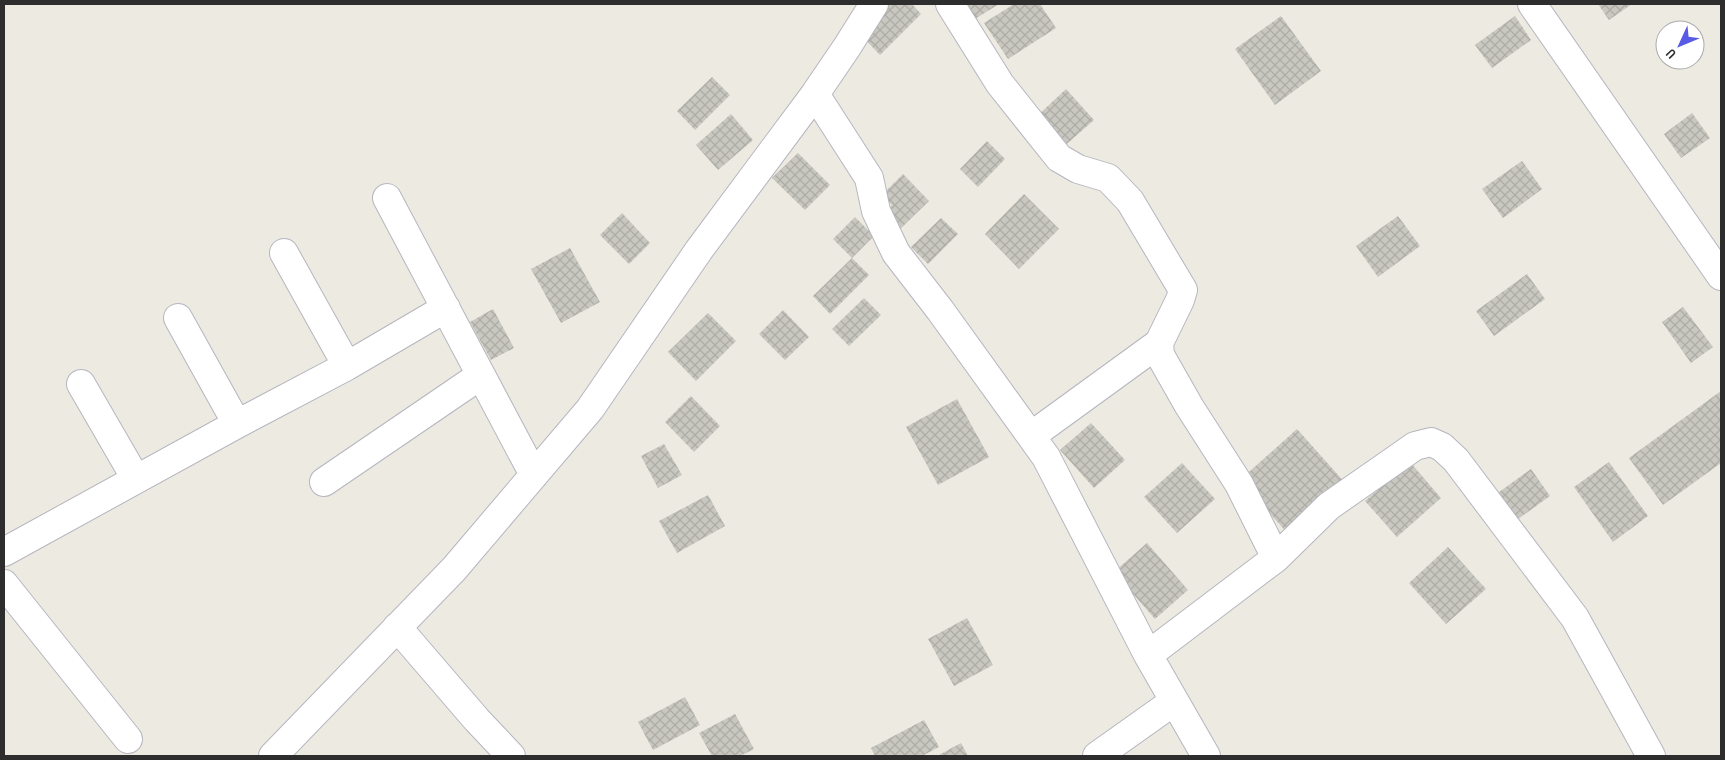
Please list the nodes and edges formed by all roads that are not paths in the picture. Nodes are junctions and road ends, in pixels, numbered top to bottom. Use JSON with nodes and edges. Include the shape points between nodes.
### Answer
{"nodes":[{"id":1,"x":874,"y":4,"type":"edge"},
{"id":2,"x":950,"y":4,"type":"edge"},
{"id":3,"x":1532,"y":4,"type":"edge"},
{"id":4,"x":814,"y":94,"type":"junction"},
{"id":5,"x":387,"y":198,"type":"dead end"},
{"id":6,"x":284,"y":253,"type":"dead end"},
{"id":7,"x":1721,"y":276,"type":"edge"},
{"id":8,"x":446,"y":308,"type":"junction"},
{"id":9,"x":178,"y":318,"type":"dead end"},
{"id":10,"x":1159,"y":343,"type":"junction"},
{"id":11,"x":347,"y":366,"type":"junction"},
{"id":12,"x":481,"y":375,"type":"junction"},
{"id":13,"x":81,"y":384,"type":"dead end"},
{"id":14,"x":237,"y":424,"type":"junction"},
{"id":15,"x":1031,"y":436,"type":"junction"},
{"id":16,"x":534,"y":475,"type":"junction"},
{"id":17,"x":136,"y":479,"type":"junction"},
{"id":18,"x":324,"y":482,"type":"dead end"},
{"id":19,"x":4,"y":552,"type":"edge"},
{"id":20,"x":1276,"y":558,"type":"junction"},
{"id":21,"x":4,"y":584,"type":"edge"},
{"id":22,"x":397,"y":628,"type":"junction"},
{"id":23,"x":1148,"y":655,"type":"junction"},
{"id":24,"x":1173,"y":702,"type":"junction"},
{"id":25,"x":128,"y":739,"type":"dead end"},
{"id":26,"x":273,"y":756,"type":"edge"},
{"id":27,"x":511,"y":756,"type":"edge"},
{"id":28,"x":1097,"y":756,"type":"edge"},
{"id":29,"x":1206,"y":756,"type":"edge"},
{"id":30,"x":1651,"y":756,"type":"edge"}],
"edges":[{"from":1,"to":4,"type":"street"},
{"from":2,"to":10,"type":"street","via":[[1000,84],[1059,158],[1078,169],[1108,178],[1130,201],[1183,290]]},
{"from":3,"to":7,"type":"street"},
{"from":4,"to":15,"type":"street","via":[[869,178],[876,211],[896,253]]},
{"from":4,"to":16,"type":"street","via":[[699,250],[590,408]]},
{"from":5,"to":8,"type":"street"},
{"from":6,"to":11,"type":"street"},
{"from":8,"to":11,"type":"street"},
{"from":8,"to":12,"type":"street"},
{"from":9,"to":14,"type":"street"},
{"from":10,"to":15,"type":"street"},
{"from":10,"to":20,"type":"street","via":[[1160,355],[1239,484]]},
{"from":11,"to":14,"type":"street"},
{"from":12,"to":16,"type":"street"},
{"from":12,"to":18,"type":"street"},
{"from":13,"to":17,"type":"street"},
{"from":14,"to":17,"type":"street"},
{"from":15,"to":23,"type":"street","via":[[1046,457]]},
{"from":16,"to":22,"type":"street","via":[[454,569]]},
{"from":17,"to":19,"type":"street"},
{"from":20,"to":23,"type":"street"},
{"from":20,"to":30,"type":"street","via":[[1329,506],[1415,446],[1431,442],[1442,447],[1456,460],[1575,618]]},
{"from":21,"to":25,"type":"street"},
{"from":22,"to":26,"type":"street"},
{"from":22,"to":27,"type":"street"},
{"from":23,"to":24,"type":"street"},
{"from":24,"to":28,"type":"street"},
{"from":24,"to":29,"type":"street"}]}
